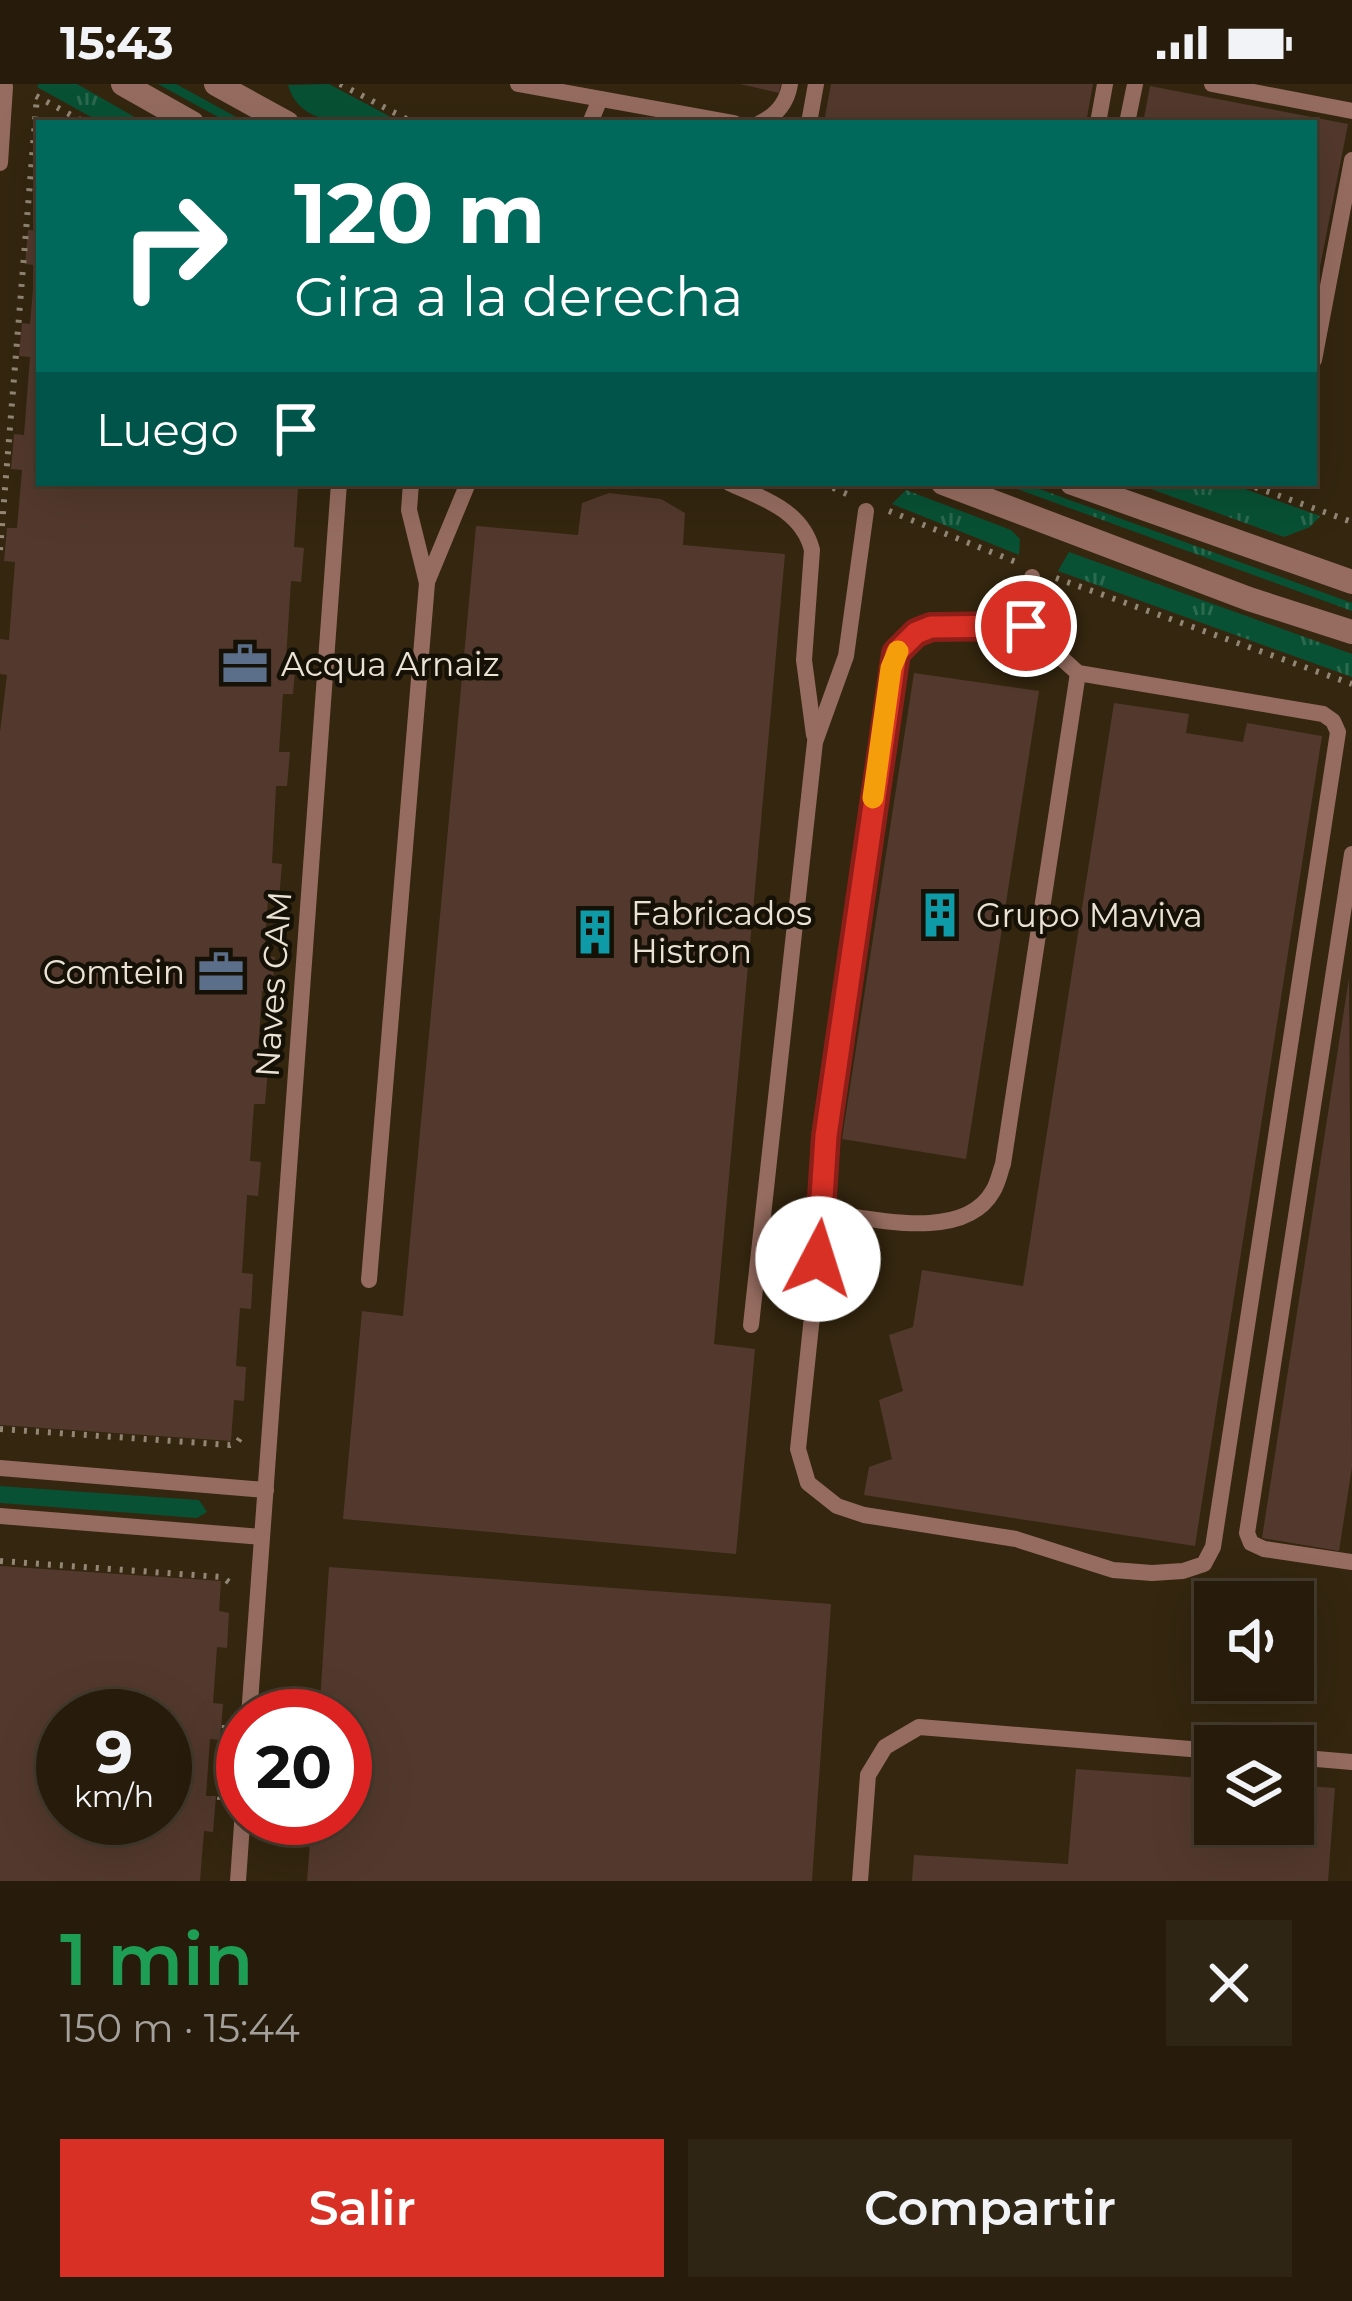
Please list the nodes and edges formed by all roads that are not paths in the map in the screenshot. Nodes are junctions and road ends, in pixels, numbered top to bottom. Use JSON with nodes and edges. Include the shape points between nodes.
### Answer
{"nodes":[{"id":1,"x":123,"y":84,"type":"edge"},
{"id":2,"x":216,"y":84,"type":"edge"},
{"id":3,"x":518,"y":84,"type":"edge"},
{"id":4,"x":790,"y":84,"type":"edge"},
{"id":5,"x":816,"y":84,"type":"edge"},
{"id":6,"x":1105,"y":84,"type":"edge"},
{"id":7,"x":1135,"y":84,"type":"edge"},
{"id":8,"x":1212,"y":84,"type":"edge"},
{"id":9,"x":5,"y":87,"type":"dead end"},
{"id":10,"x":599,"y":99,"type":"junction"},
{"id":11,"x":1352,"y":111,"type":"edge"},
{"id":12,"x":187,"y":120,"type":"edge"},
{"id":13,"x":281,"y":120,"type":"edge"},
{"id":14,"x":591,"y":120,"type":"edge"},
{"id":15,"x":717,"y":120,"type":"edge"},
{"id":16,"x":767,"y":120,"type":"edge"},
{"id":17,"x":810,"y":120,"type":"edge"},
{"id":18,"x":1099,"y":120,"type":"edge"},
{"id":19,"x":1128,"y":120,"type":"edge"},
{"id":20,"x":1352,"y":160,"type":"edge"},
{"id":21,"x":0,"y":163,"type":"edge"},
{"id":22,"x":1317,"y":344,"type":"edge"},
{"id":23,"x":340,"y":486,"type":"edge"},
{"id":24,"x":411,"y":486,"type":"edge"},
{"id":25,"x":467,"y":486,"type":"edge"},
{"id":26,"x":735,"y":486,"type":"edge"},
{"id":27,"x":951,"y":486,"type":"edge"},
{"id":28,"x":1080,"y":486,"type":"edge"},
{"id":29,"x":867,"y":507,"type":"road end"},
{"id":30,"x":1033,"y":573,"type":"road end"},
{"id":31,"x":1352,"y":582,"type":"edge"},
{"id":32,"x":427,"y":583,"type":"junction"},
{"id":33,"x":1026,"y":626,"type":"junction"},
{"id":34,"x":1352,"y":632,"type":"edge"},
{"id":35,"x":1078,"y":673,"type":"junction"},
{"id":36,"x":815,"y":742,"type":"junction"},
{"id":37,"x":1352,"y":854,"type":"edge"},
{"id":38,"x":823,"y":1212,"type":"junction"},
{"id":39,"x":369,"y":1280,"type":"dead end"},
{"id":40,"x":751,"y":1324,"type":"dead end"},
{"id":41,"x":0,"y":1468,"type":"edge"},
{"id":42,"x":266,"y":1490,"type":"junction"},
{"id":43,"x":0,"y":1516,"type":"edge"},
{"id":44,"x":262,"y":1537,"type":"junction"},
{"id":45,"x":1352,"y":1562,"type":"edge"},
{"id":46,"x":251,"y":1689,"type":"edge"},
{"id":47,"x":1194,"y":1749,"type":"edge"},
{"id":48,"x":1314,"y":1759,"type":"edge"},
{"id":49,"x":1352,"y":1762,"type":"edge"},
{"id":50,"x":241,"y":1845,"type":"edge"},
{"id":51,"x":238,"y":1881,"type":"edge"},
{"id":52,"x":860,"y":1881,"type":"edge"}],
"edges":[{"from":1,"to":12,"type":"street"},
{"from":2,"to":13,"type":"street"},
{"from":3,"to":10,"type":"lane"},
{"from":4,"to":16,"type":"lane"},
{"from":5,"to":17,"type":"lane"},
{"from":6,"to":18,"type":"lane"},
{"from":7,"to":19,"type":"lane"},
{"from":8,"to":11,"type":"lane"},
{"from":9,"to":21,"type":"lane"},
{"from":10,"to":14,"type":"lane"},
{"from":10,"to":15,"type":"lane"},
{"from":20,"to":22,"type":"lane"},
{"from":23,"to":42,"type":"lane","name":"Naves CAM"},
{"from":24,"to":32,"type":"lane"},
{"from":25,"to":32,"type":"lane"},
{"from":26,"to":36,"type":"lane","via":[[788,512],[808,536],[805,661]]},
{"from":27,"to":34,"type":"street"},
{"from":28,"to":31,"type":"street"},
{"from":29,"to":36,"type":"lane","via":[[846,656]]},
{"from":30,"to":33,"type":"lane"},
{"from":32,"to":39,"type":"lane"},
{"from":33,"to":35,"type":"lane"},
{"from":33,"to":38,"type":"lane","via":[[931,627],[896,653],[826,1136]]},
{"from":35,"to":38,"type":"lane","via":[[1003,1164],[992,1193],[970,1215],[920,1225]]},
{"from":35,"to":38,"type":"lane","via":[[1324,714],[1338,732],[1213,1547],[1204,1564],[1152,1574],[1113,1570],[1016,1539],[864,1515],[808,1484],[798,1449]]},
{"from":36,"to":40,"type":"lane"},
{"from":37,"to":45,"type":"lane","via":[[1247,1533],[1264,1549]]},
{"from":41,"to":42,"type":"lane"},
{"from":42,"to":44,"type":"lane","name":"Naves CAM"},
{"from":43,"to":44,"type":"lane"},
{"from":44,"to":46,"type":"lane","name":"Naves CAM"},
{"from":47,"to":52,"type":"lane","via":[[919,1726],[885,1747],[868,1774]]},
{"from":48,"to":49,"type":"lane"},
{"from":50,"to":51,"type":"lane"}]}
